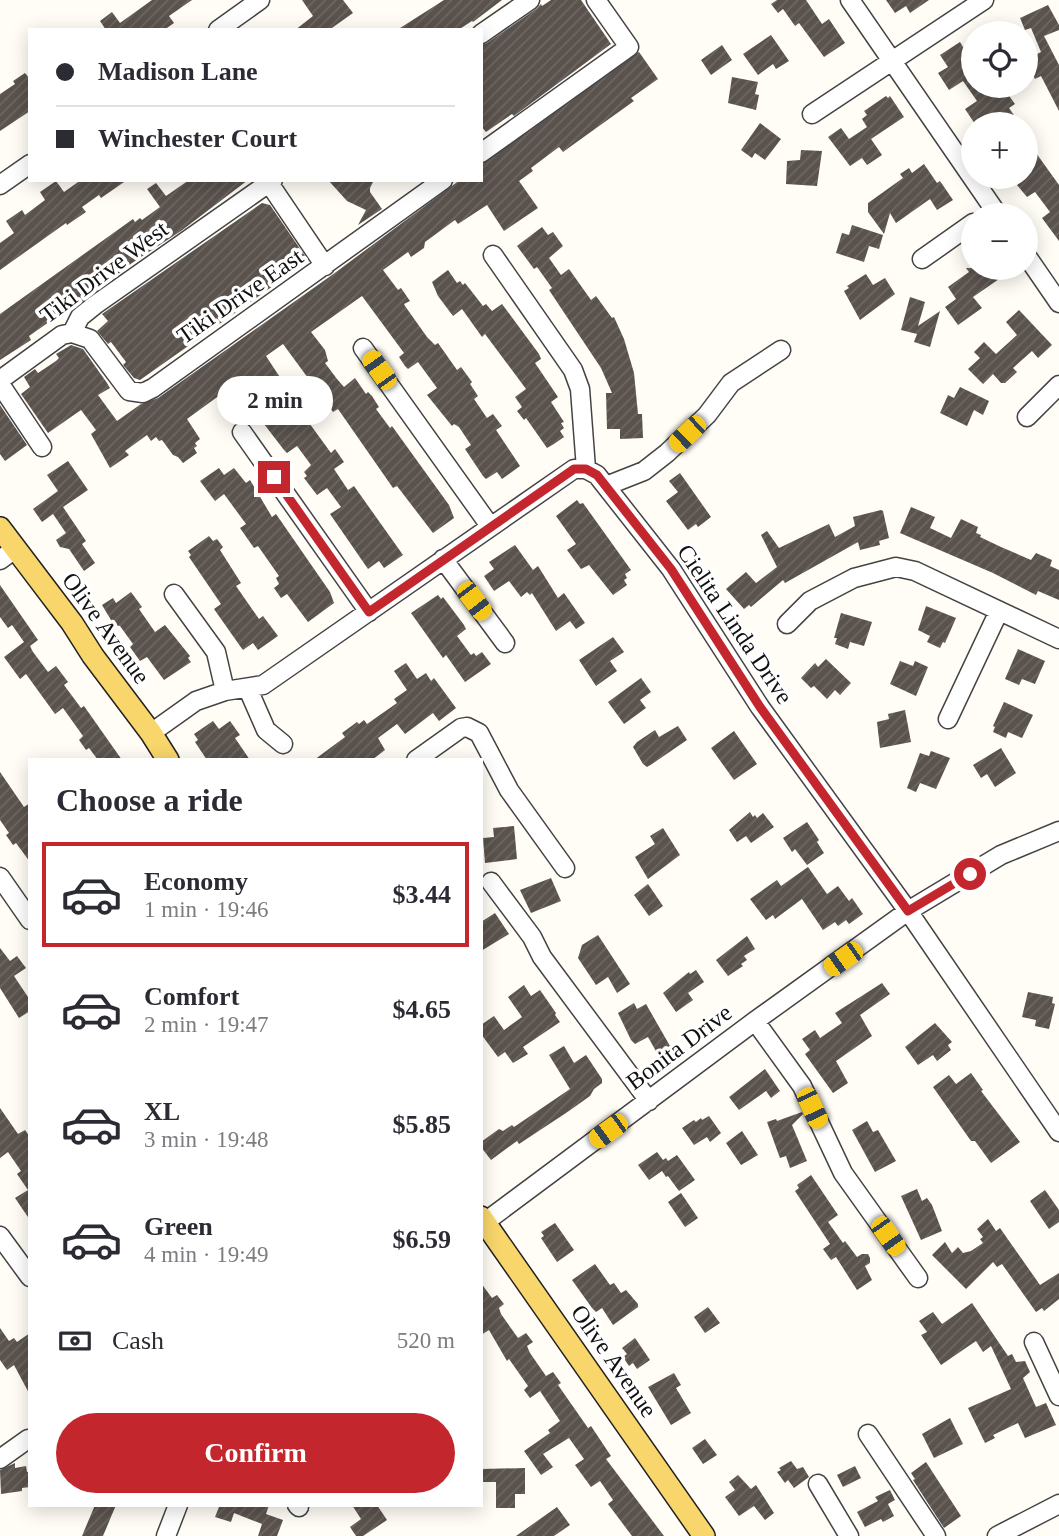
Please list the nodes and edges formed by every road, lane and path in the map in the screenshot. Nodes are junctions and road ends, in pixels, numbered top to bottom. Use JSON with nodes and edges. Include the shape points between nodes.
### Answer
{"nodes":[{"id":1,"x":260,"y":0,"type":"edge"},
{"id":2,"x":530,"y":0,"type":"edge"},
{"id":3,"x":596,"y":0,"type":"edge"},
{"id":4,"x":850,"y":0,"type":"edge"},
{"id":5,"x":984,"y":0,"type":"edge"},
{"id":6,"x":221,"y":28,"type":"edge"},
{"id":7,"x":483,"y":33,"type":"edge"},
{"id":8,"x":892,"y":62,"type":"junction"},
{"id":9,"x":812,"y":114,"type":"dead end"},
{"id":10,"x":483,"y":152,"type":"edge"},
{"id":11,"x":28,"y":165,"type":"edge"},
{"id":12,"x":271,"y":182,"type":"edge"},
{"id":13,"x":440,"y":182,"type":"edge"},
{"id":14,"x":0,"y":185,"type":"edge"},
{"id":15,"x":985,"y":203,"type":"edge"},
{"id":16,"x":961,"y":231,"type":"edge"},
{"id":17,"x":493,"y":255,"type":"dead end"},
{"id":18,"x":922,"y":259,"type":"dead end"},
{"id":19,"x":325,"y":266,"type":"junction"},
{"id":20,"x":1038,"y":272,"type":"edge"},
{"id":21,"x":1059,"y":303,"type":"edge"},
{"id":22,"x":72,"y":333,"type":"junction"},
{"id":23,"x":363,"y":348,"type":"dead end"},
{"id":24,"x":781,"y":350,"type":"dead end"},
{"id":25,"x":0,"y":382,"type":"edge"},
{"id":26,"x":1059,"y":385,"type":"edge"},
{"id":27,"x":1027,"y":417,"type":"dead end"},
{"id":28,"x":242,"y":432,"type":"dead end"},
{"id":29,"x":42,"y":447,"type":"dead end"},
{"id":30,"x":586,"y":469,"type":"junction"},
{"id":31,"x":606,"y":486,"type":"junction"},
{"id":32,"x":490,"y":526,"type":"junction"},
{"id":33,"x":0,"y":527,"type":"edge"},
{"id":34,"x":8,"y":555,"type":"edge"},
{"id":35,"x":443,"y":559,"type":"junction"},
{"id":36,"x":174,"y":594,"type":"dead end"},
{"id":37,"x":999,"y":611,"type":"junction"},
{"id":38,"x":369,"y":612,"type":"junction"},
{"id":39,"x":787,"y":624,"type":"dead end"},
{"id":40,"x":1059,"y":639,"type":"edge"},
{"id":41,"x":505,"y":643,"type":"dead end"},
{"id":42,"x":248,"y":689,"type":"junction"},
{"id":43,"x":225,"y":691,"type":"junction"},
{"id":44,"x":948,"y":719,"type":"dead end"},
{"id":45,"x":151,"y":733,"type":"junction"},
{"id":46,"x":283,"y":744,"type":"dead end"},
{"id":47,"x":167,"y":758,"type":"edge"},
{"id":48,"x":419,"y":758,"type":"edge"},
{"id":49,"x":1059,"y":831,"type":"edge"},
{"id":50,"x":565,"y":868,"type":"dead end"},
{"id":51,"x":0,"y":877,"type":"edge"},
{"id":52,"x":491,"y":882,"type":"dead end"},
{"id":53,"x":908,"y":911,"type":"junction"},
{"id":54,"x":28,"y":917,"type":"edge"},
{"id":55,"x":755,"y":1021,"type":"junction"},
{"id":56,"x":649,"y":1101,"type":"junction"},
{"id":57,"x":1059,"y":1132,"type":"edge"},
{"id":58,"x":483,"y":1221,"type":"edge"},
{"id":59,"x":0,"y":1236,"type":"edge"},
{"id":60,"x":28,"y":1274,"type":"edge"},
{"id":61,"x":918,"y":1278,"type":"dead end"},
{"id":62,"x":1034,"y":1342,"type":"dead end"},
{"id":63,"x":1059,"y":1396,"type":"edge"},
{"id":64,"x":868,"y":1433,"type":"dead end"},
{"id":65,"x":28,"y":1440,"type":"edge"},
{"id":66,"x":0,"y":1459,"type":"edge"},
{"id":67,"x":818,"y":1484,"type":"dead end"},
{"id":68,"x":1059,"y":1504,"type":"edge"},
{"id":69,"x":177,"y":1507,"type":"edge"},
{"id":70,"x":166,"y":1536,"type":"edge"},
{"id":71,"x":704,"y":1536,"type":"edge"},
{"id":72,"x":849,"y":1536,"type":"edge"},
{"id":73,"x":936,"y":1536,"type":"edge"},
{"id":74,"x":997,"y":1536,"type":"edge"}],
"edges":[{"from":1,"to":6,"type":"street"},
{"from":2,"to":7,"type":"street"},
{"from":3,"to":10,"type":"street","via":[[629,47]]},
{"from":4,"to":8,"type":"street"},
{"from":5,"to":8,"type":"street"},
{"from":8,"to":9,"type":"street"},
{"from":8,"to":15,"type":"street"},
{"from":11,"to":14,"type":"street"},
{"from":12,"to":19,"type":"street"},
{"from":12,"to":22,"type":"street","name":"Tiki Drive West","via":[[95,305],[80,317]]},
{"from":13,"to":19,"type":"street","name":"Tiki Drive East"},
{"from":16,"to":18,"type":"street"},
{"from":17,"to":30,"type":"street","via":[[573,370],[580,389]]},
{"from":19,"to":22,"type":"street","name":"Tiki Drive East","via":[[143,393],[129,391],[90,339]]},
{"from":20,"to":21,"type":"street"},
{"from":22,"to":25,"type":"street","name":"Tiki Drive West","via":[[62,335]]},
{"from":23,"to":32,"type":"street"},
{"from":24,"to":31,"type":"street","via":[[731,383],[707,415],[667,453],[643,471]]},
{"from":25,"to":29,"type":"street"},
{"from":26,"to":27,"type":"street"},
{"from":28,"to":38,"type":"street"},
{"from":30,"to":31,"type":"street","name":"Cielita Linda Drive"},
{"from":30,"to":32,"type":"street","via":[[574,469]]},
{"from":31,"to":53,"type":"street","name":"Cielita Linda Drive","via":[[671,569],[760,707]]},
{"from":32,"to":35,"type":"street"},
{"from":33,"to":34,"type":"main road","name":"Olive Avenue"},
{"from":34,"to":45,"type":"main road","name":"Olive Avenue"},
{"from":35,"to":38,"type":"street"},
{"from":35,"to":41,"type":"street"},
{"from":36,"to":43,"type":"street","via":[[216,652]]},
{"from":37,"to":39,"type":"street","via":[[915,570],[896,567],[854,578],[810,600]]},
{"from":37,"to":40,"type":"street"},
{"from":37,"to":44,"type":"street"},
{"from":38,"to":42,"type":"street","via":[[264,685]]},
{"from":42,"to":43,"type":"street"},
{"from":42,"to":46,"type":"street","via":[[265,730]]},
{"from":43,"to":45,"type":"street","via":[[196,701]]},
{"from":45,"to":47,"type":"main road","name":"Olive Avenue"},
{"from":48,"to":50,"type":"street","via":[[461,728],[479,733],[509,790]]},
{"from":49,"to":53,"type":"street","name":"Bonita Drive","via":[[1001,855]]},
{"from":51,"to":54,"type":"street"},
{"from":52,"to":56,"type":"street"},
{"from":53,"to":55,"type":"street","name":"Bonita Drive"},
{"from":53,"to":57,"type":"street","name":"Cielita Linda Drive"},
{"from":55,"to":56,"type":"street","name":"Bonita Drive"},
{"from":55,"to":61,"type":"street","via":[[802,1086],[843,1173]]},
{"from":56,"to":58,"type":"street","name":"Bonita Drive"},
{"from":58,"to":71,"type":"main road","name":"Olive Avenue"},
{"from":59,"to":60,"type":"street"},
{"from":62,"to":63,"type":"street"},
{"from":64,"to":73,"type":"street"},
{"from":65,"to":66,"type":"street"},
{"from":67,"to":72,"type":"street"},
{"from":68,"to":74,"type":"street"},
{"from":69,"to":70,"type":"street"}]}
